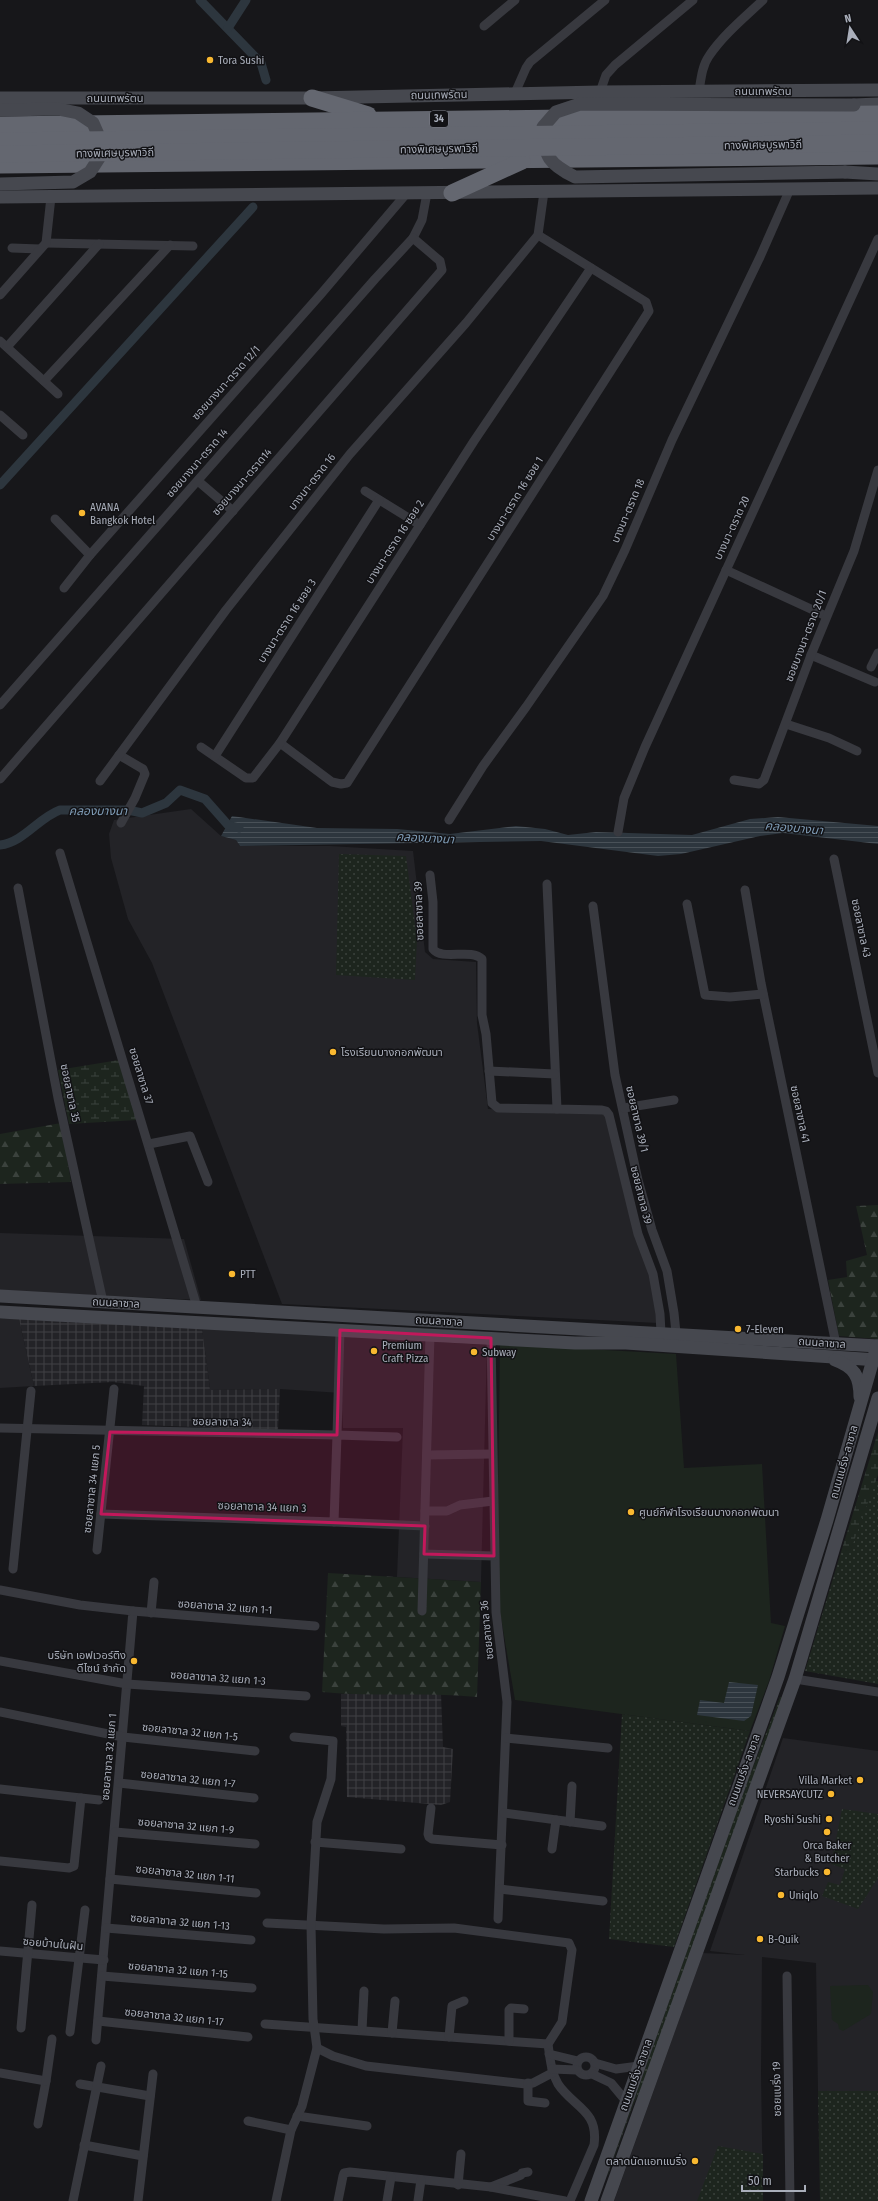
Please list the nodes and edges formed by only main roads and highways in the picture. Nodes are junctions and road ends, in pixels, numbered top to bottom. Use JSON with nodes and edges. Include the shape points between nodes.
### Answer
{"nodes":[{"id":1,"x":312,"y":98,"type":"road end"},
{"id":2,"x":878,"y":114,"type":"edge"},
{"id":3,"x":385,"y":120,"type":"junction"},
{"id":4,"x":0,"y":125,"type":"edge"},
{"id":5,"x":878,"y":130,"type":"edge"},
{"id":6,"x":0,"y":141,"type":"edge"},
{"id":7,"x":878,"y":143,"type":"edge"},
{"id":8,"x":0,"y":154,"type":"edge"},
{"id":9,"x":878,"y":156,"type":"edge"},
{"id":10,"x":528,"y":158,"type":"junction"},
{"id":11,"x":0,"y":165,"type":"edge"},
{"id":12,"x":452,"y":193,"type":"road end"}],
"edges":[{"from":1,"to":3,"type":"highway"},
{"from":2,"to":3,"type":"highway","name":"ถนนเทพรัตน","number":"34"},
{"from":3,"to":4,"type":"highway","name":"ถนนเทพรัตน","number":"34"},
{"from":5,"to":6,"type":"highway","name":"ทางพิเศษบูรพาวิถี","bridge":true},
{"from":7,"to":8,"type":"highway","name":"ทางพิเศษบูรพาวิถี","bridge":true},
{"from":9,"to":10,"type":"highway"},
{"from":10,"to":11,"type":"highway"},
{"from":10,"to":12,"type":"highway"}]}
